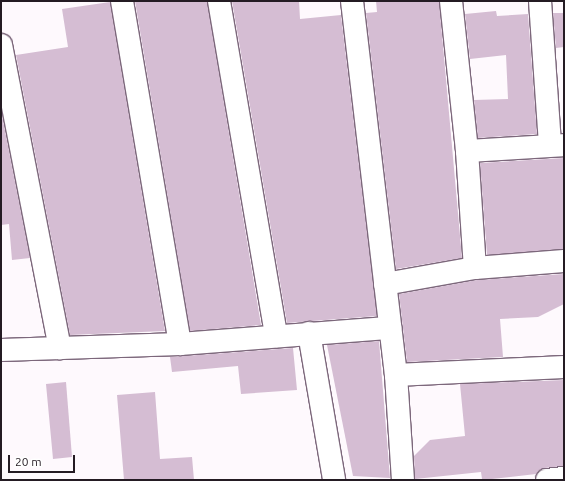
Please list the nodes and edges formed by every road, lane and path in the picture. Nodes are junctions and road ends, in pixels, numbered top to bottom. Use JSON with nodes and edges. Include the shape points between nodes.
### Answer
{"nodes":[{"id":1,"x":122,"y":1,"type":"edge"},
{"id":2,"x":219,"y":1,"type":"edge"},
{"id":3,"x":352,"y":1,"type":"edge"},
{"id":4,"x":451,"y":1,"type":"edge"},
{"id":5,"x":540,"y":1,"type":"edge"},
{"id":6,"x":1,"y":45,"type":"edge"},
{"id":7,"x":557,"y":145,"type":"edge"},
{"id":8,"x":467,"y":151,"type":"junction"},
{"id":9,"x":564,"y":261,"type":"edge"},
{"id":10,"x":475,"y":268,"type":"junction"},
{"id":11,"x":385,"y":284,"type":"junction"},
{"id":12,"x":390,"y":328,"type":"junction"},
{"id":13,"x":309,"y":333,"type":"junction"},
{"id":14,"x":276,"y":336,"type":"junction"},
{"id":15,"x":180,"y":344,"type":"junction"},
{"id":16,"x":60,"y":348,"type":"junction"},
{"id":17,"x":1,"y":350,"type":"edge"},
{"id":18,"x":564,"y":367,"type":"edge"},
{"id":19,"x":396,"y":375,"type":"junction"},
{"id":20,"x":564,"y":478,"type":"edge"},
{"id":21,"x":334,"y":480,"type":"edge"},
{"id":22,"x":403,"y":480,"type":"edge"},
{"id":23,"x":547,"y":480,"type":"edge"}],
"edges":[{"from":1,"to":15,"type":"street"},
{"from":2,"to":14,"type":"street"},
{"from":3,"to":11,"type":"street"},
{"from":4,"to":8,"type":"street"},
{"from":5,"to":7,"type":"street"},
{"from":6,"to":16,"type":"street"},
{"from":7,"to":8,"type":"street"},
{"from":8,"to":10,"type":"street"},
{"from":9,"to":10,"type":"street"},
{"from":10,"to":11,"type":"street"},
{"from":11,"to":12,"type":"street"},
{"from":12,"to":13,"type":"street"},
{"from":12,"to":19,"type":"street"},
{"from":13,"to":14,"type":"street"},
{"from":13,"to":21,"type":"street"},
{"from":14,"to":15,"type":"street"},
{"from":15,"to":16,"type":"street"},
{"from":16,"to":17,"type":"street"},
{"from":18,"to":19,"type":"street"},
{"from":19,"to":22,"type":"street"},
{"from":20,"to":23,"type":"street"}]}
